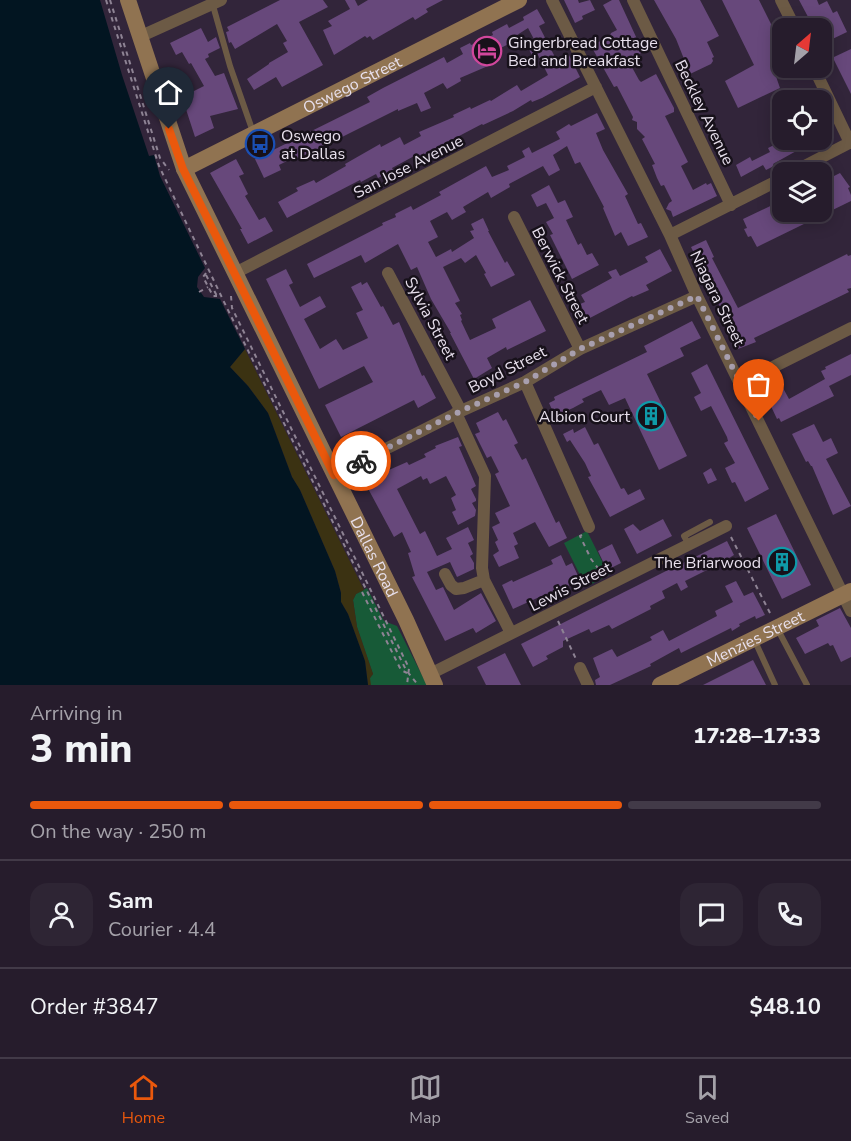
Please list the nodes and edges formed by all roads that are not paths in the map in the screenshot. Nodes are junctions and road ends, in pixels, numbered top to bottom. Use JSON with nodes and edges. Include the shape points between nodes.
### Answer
{"nodes":[{"id":1,"x":128,"y":0,"type":"edge"},
{"id":2,"x":519,"y":0,"type":"edge"},
{"id":3,"x":552,"y":0,"type":"edge"},
{"id":4,"x":633,"y":0,"type":"edge"},
{"id":5,"x":782,"y":0,"type":"edge"},
{"id":6,"x":215,"y":1,"type":"edge"},
{"id":7,"x":790,"y":18,"type":"edge"},
{"id":8,"x":140,"y":37,"type":"junction"},
{"id":9,"x":819,"y":78,"type":"edge"},
{"id":10,"x":596,"y":87,"type":"junction"},
{"id":11,"x":253,"y":133,"type":"junction"},
{"id":12,"x":850,"y":142,"type":"edge"},
{"id":13,"x":813,"y":162,"type":"edge"},
{"id":14,"x":183,"y":169,"type":"junction"},
{"id":15,"x":772,"y":184,"type":"edge"},
{"id":16,"x":731,"y":205,"type":"junction"},
{"id":17,"x":513,"y":217,"type":"dead end"},
{"id":18,"x":670,"y":235,"type":"junction"},
{"id":19,"x":235,"y":273,"type":"junction"},
{"id":20,"x":388,"y":273,"type":"dead end"},
{"id":21,"x":697,"y":296,"type":"junction"},
{"id":22,"x":851,"y":328,"type":"edge"},
{"id":23,"x":580,"y":349,"type":"junction"},
{"id":24,"x":525,"y":382,"type":"junction"},
{"id":25,"x":741,"y":383,"type":"junction"},
{"id":26,"x":459,"y":412,"type":"junction"},
{"id":27,"x":334,"y":475,"type":"junction"},
{"id":28,"x":710,"y":522,"type":"dead end"},
{"id":29,"x":726,"y":526,"type":"road end"},
{"id":30,"x":589,"y":527,"type":"road end"},
{"id":31,"x":689,"y":545,"type":"junction"},
{"id":32,"x":445,"y":574,"type":"dead end"},
{"id":33,"x":484,"y":580,"type":"junction"},
{"id":34,"x":847,"y":593,"type":"edge"},
{"id":35,"x":851,"y":611,"type":"edge"},
{"id":36,"x":777,"y":627,"type":"junction"},
{"id":37,"x":511,"y":633,"type":"junction"},
{"id":38,"x":753,"y":639,"type":"junction"},
{"id":39,"x":580,"y":668,"type":"road end"},
{"id":40,"x":428,"y":681,"type":"edge"},
{"id":41,"x":668,"y":683,"type":"edge"},
{"id":42,"x":588,"y":685,"type":"edge"},
{"id":43,"x":775,"y":685,"type":"edge"},
{"id":44,"x":807,"y":685,"type":"edge"}],
"edges":[{"from":1,"to":8,"type":"main road","name":"Dallas Road"},
{"from":2,"to":11,"type":"main road","name":"Oswego Street"},
{"from":3,"to":10,"type":"street","name":"Niagara Street"},
{"from":4,"to":16,"type":"street","name":"Beckley Avenue"},
{"from":5,"to":7,"type":"street"},
{"from":6,"to":8,"type":"street"},
{"from":6,"to":11,"type":"lane","via":[[230,66]]},
{"from":8,"to":14,"type":"main road","name":"Dallas Road"},
{"from":9,"to":12,"type":"street"},
{"from":10,"to":18,"type":"street","name":"Niagara Street"},
{"from":10,"to":19,"type":"street","name":"San Jose Avenue"},
{"from":11,"to":14,"type":"main road","name":"Oswego Street"},
{"from":12,"to":13,"type":"street"},
{"from":14,"to":19,"type":"main road","name":"Dallas Road"},
{"from":15,"to":16,"type":"street"},
{"from":16,"to":18,"type":"street"},
{"from":17,"to":23,"type":"street","name":"Berwick Street"},
{"from":18,"to":21,"type":"street","name":"Niagara Street"},
{"from":19,"to":27,"type":"main road","name":"Dallas Road"},
{"from":20,"to":26,"type":"street","name":"Sylvia Street"},
{"from":21,"to":23,"type":"street","name":"Boyd Street"},
{"from":21,"to":25,"type":"street","name":"Niagara Street"},
{"from":22,"to":25,"type":"street"},
{"from":23,"to":24,"type":"street","name":"Boyd Street"},
{"from":24,"to":26,"type":"street","name":"Boyd Street"},
{"from":24,"to":30,"type":"street"},
{"from":25,"to":34,"type":"street","name":"Niagara Street"},
{"from":26,"to":27,"type":"street","name":"Boyd Street"},
{"from":26,"to":33,"type":"street","name":"Sylvia Street","via":[[485,476]]},
{"from":27,"to":40,"type":"main road","name":"Dallas Road","via":[[406,620]]},
{"from":28,"to":31,"type":"lane","via":[[684,536]]},
{"from":29,"to":31,"type":"street","name":"Lewis Street"},
{"from":31,"to":37,"type":"street","name":"Lewis Street"},
{"from":32,"to":33,"type":"street","via":[[456,589]]},
{"from":33,"to":37,"type":"street"},
{"from":34,"to":35,"type":"street","name":"Niagara Street"},
{"from":34,"to":36,"type":"main road","name":"Menzies Street"},
{"from":36,"to":38,"type":"main road","name":"Menzies Street"},
{"from":36,"to":44,"type":"lane"},
{"from":37,"to":40,"type":"street","name":"Lewis Street"},
{"from":38,"to":41,"type":"main road","name":"Menzies Street"},
{"from":38,"to":43,"type":"lane"},
{"from":39,"to":42,"type":"street"}]}
